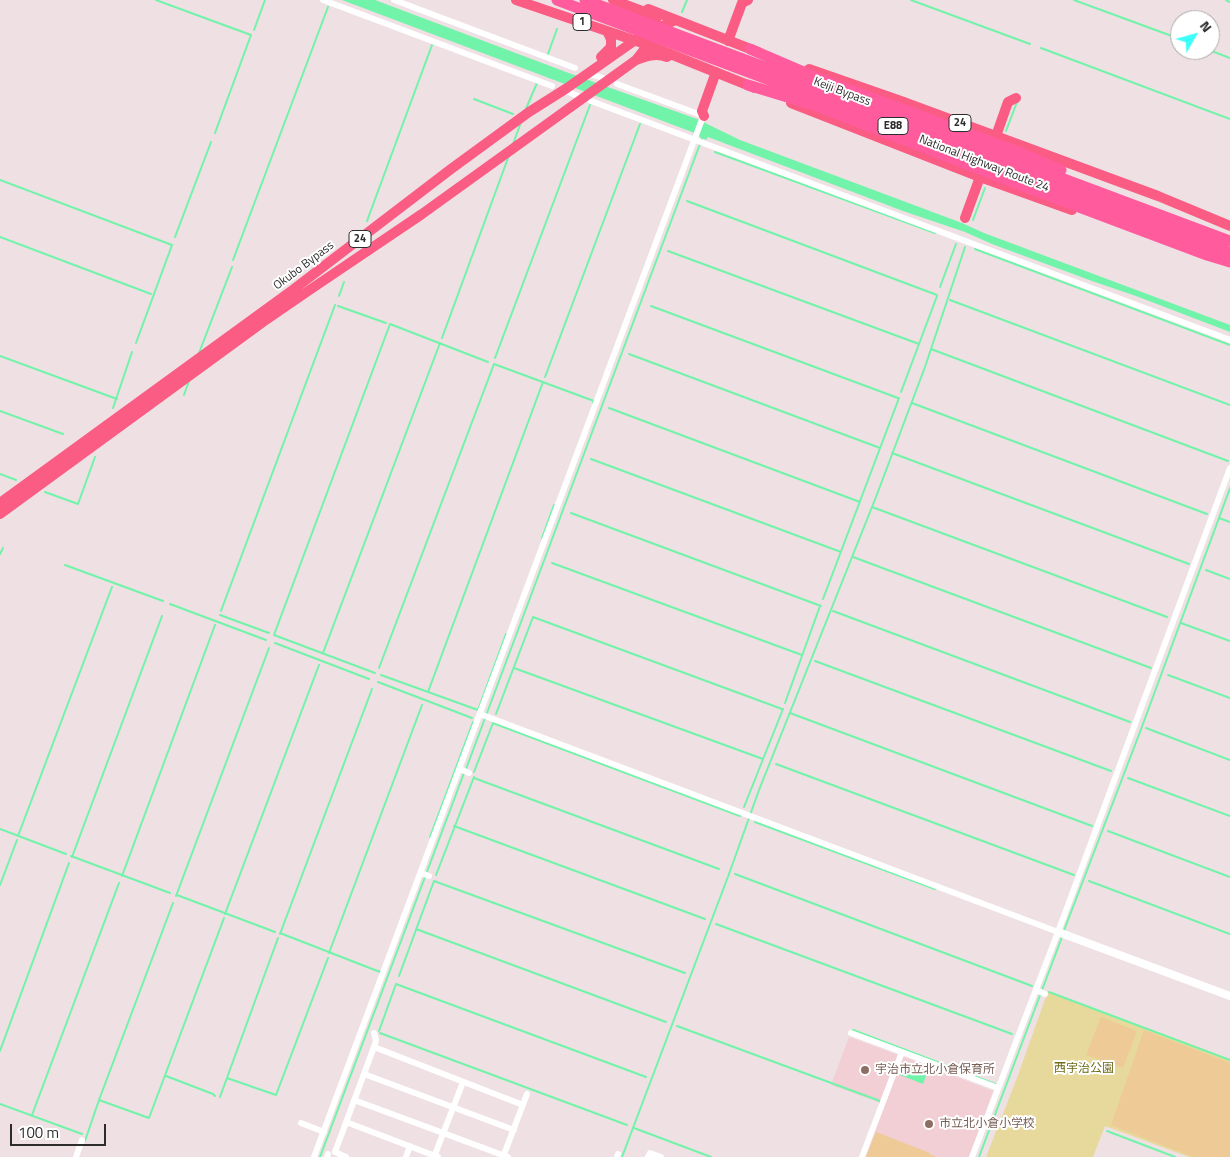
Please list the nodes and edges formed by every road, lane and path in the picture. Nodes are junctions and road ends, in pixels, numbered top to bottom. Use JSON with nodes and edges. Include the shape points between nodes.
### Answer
{"nodes":[{"id":1,"x":323,"y":0,"type":"edge"},
{"id":2,"x":394,"y":0,"type":"edge"},
{"id":3,"x":516,"y":0,"type":"edge"},
{"id":4,"x":557,"y":0,"type":"edge"},
{"id":5,"x":585,"y":0,"type":"edge"},
{"id":6,"x":614,"y":0,"type":"edge"},
{"id":7,"x":626,"y":0,"type":"edge"},
{"id":8,"x":748,"y":0,"type":"edge"},
{"id":9,"x":676,"y":20,"type":"junction"},
{"id":10,"x":655,"y":29,"type":"junction"},
{"id":11,"x":607,"y":31,"type":"junction"},
{"id":12,"x":732,"y":38,"type":"junction"},
{"id":13,"x":634,"y":41,"type":"junction"},
{"id":14,"x":648,"y":45,"type":"junction"},
{"id":15,"x":750,"y":49,"type":"junction"},
{"id":16,"x":636,"y":60,"type":"junction"},
{"id":17,"x":583,"y":73,"type":"junction"},
{"id":18,"x":716,"y":76,"type":"junction"},
{"id":19,"x":604,"y":80,"type":"junction"},
{"id":20,"x":617,"y":84,"type":"dead end"},
{"id":21,"x":748,"y":85,"type":"junction"},
{"id":22,"x":562,"y":88,"type":"junction"},
{"id":23,"x":586,"y":97,"type":"junction"},
{"id":24,"x":1016,"y":98,"type":"dead end"},
{"id":25,"x":788,"y":102,"type":"junction"},
{"id":26,"x":703,"y":117,"type":"junction"},
{"id":27,"x":996,"y":136,"type":"junction"},
{"id":28,"x":696,"y":137,"type":"junction"},
{"id":29,"x":980,"y":177,"type":"junction"},
{"id":30,"x":967,"y":219,"type":"dead end"},
{"id":31,"x":1230,"y":226,"type":"edge"},
{"id":32,"x":1214,"y":235,"type":"junction"},
{"id":33,"x":1230,"y":241,"type":"edge"},
{"id":34,"x":1230,"y":253,"type":"edge"},
{"id":35,"x":1230,"y":262,"type":"edge"},
{"id":36,"x":1230,"y":267,"type":"edge"},
{"id":37,"x":1230,"y":340,"type":"edge"},
{"id":38,"x":111,"y":428,"type":"junction"},
{"id":39,"x":1230,"y":468,"type":"edge"},
{"id":40,"x":0,"y":504,"type":"edge"},
{"id":41,"x":0,"y":514,"type":"edge"},
{"id":42,"x":484,"y":716,"type":"junction"},
{"id":43,"x":1059,"y":932,"type":"junction"},
{"id":44,"x":1230,"y":996,"type":"edge"},
{"id":45,"x":374,"y":1032,"type":"dead end"},
{"id":46,"x":851,"y":1033,"type":"dead end"},
{"id":47,"x":374,"y":1048,"type":"junction"},
{"id":48,"x":902,"y":1052,"type":"junction"},
{"id":49,"x":364,"y":1074,"type":"junction"},
{"id":50,"x":463,"y":1082,"type":"junction"},
{"id":51,"x":998,"y":1088,"type":"junction"},
{"id":52,"x":527,"y":1094,"type":"dead end"},
{"id":53,"x":354,"y":1100,"type":"junction"},
{"id":54,"x":523,"y":1105,"type":"junction"},
{"id":55,"x":453,"y":1107,"type":"junction"},
{"id":56,"x":346,"y":1122,"type":"junction"},
{"id":57,"x":301,"y":1123,"type":"dead end"},
{"id":58,"x":514,"y":1130,"type":"junction"},
{"id":59,"x":324,"y":1132,"type":"junction"},
{"id":60,"x":443,"y":1133,"type":"junction"},
{"id":61,"x":82,"y":1140,"type":"dead end"},
{"id":62,"x":410,"y":1146,"type":"junction"},
{"id":63,"x":505,"y":1156,"type":"edge"},
{"id":64,"x":76,"y":1157,"type":"edge"},
{"id":65,"x":314,"y":1157,"type":"edge"},
{"id":66,"x":346,"y":1157,"type":"edge"},
{"id":67,"x":406,"y":1157,"type":"edge"},
{"id":68,"x":436,"y":1157,"type":"edge"},
{"id":69,"x":648,"y":1157,"type":"edge"},
{"id":70,"x":660,"y":1157,"type":"edge"},
{"id":71,"x":862,"y":1157,"type":"edge"},
{"id":72,"x":972,"y":1157,"type":"edge"}],
"edges":[{"from":1,"to":22,"type":"street"},
{"from":2,"to":17,"type":"street"},
{"from":3,"to":11,"type":"highway","number":"1"},
{"from":4,"to":34,"type":"highway","name":"Keiji Bypass","number":"E88"},
{"from":5,"to":32,"type":"highway","name":"Keiji Bypass","number":"E88"},
{"from":6,"to":10,"type":"highway","via":[[650,14],[656,20]]},
{"from":7,"to":9,"type":"highway"},
{"from":8,"to":12,"type":"highway","via":[[742,3]]},
{"from":9,"to":10,"type":"highway","name":"Okubo Bypass","number":"24"},
{"from":9,"to":12,"type":"highway","number":"24"},
{"from":10,"to":13,"type":"highway","name":"Okubo Bypass","number":"24"},
{"from":10,"to":14,"type":"highway","name":"Okubo Bypass"},
{"from":11,"to":13,"type":"highway","number":"1"},
{"from":11,"to":17,"type":"highway","via":[[611,47]]},
{"from":12,"to":15,"type":"highway","number":"24"},
{"from":13,"to":14,"type":"highway","number":"1"},
{"from":13,"to":17,"type":"highway","name":"Okubo Bypass","number":"24"},
{"from":14,"to":16,"type":"highway","name":"Okubo Bypass","number":"24"},
{"from":14,"to":18,"type":"highway","name":"National Highway Route 24"},
{"from":15,"to":27,"type":"highway","number":"24"},
{"from":15,"to":32,"type":"highway","via":[[797,70],[1021,153]]},
{"from":16,"to":18,"type":"highway","via":[[646,56],[664,56]]},
{"from":16,"to":19,"type":"highway","name":"Okubo Bypass","number":"24"},
{"from":17,"to":19,"type":"street"},
{"from":17,"to":22,"type":"highway","name":"Okubo Bypass","number":"24"},
{"from":18,"to":21,"type":"highway","name":"National Highway Route 24"},
{"from":18,"to":25,"type":"highway"},
{"from":18,"to":26,"type":"highway","via":[[702,111]]},
{"from":19,"to":23,"type":"highway","name":"Okubo Bypass","number":"24"},
{"from":20,"to":26,"type":"street"},
{"from":21,"to":25,"type":"highway","name":"National Highway Route 24"},
{"from":21,"to":35,"type":"highway","via":[[820,107]]},
{"from":22,"to":23,"type":"street"},
{"from":22,"to":38,"type":"highway","name":"Okubo Bypass","number":"24","via":[[197,360]]},
{"from":23,"to":28,"type":"street"},
{"from":23,"to":38,"type":"highway","name":"Okubo Bypass","number":"24","via":[[192,375]]},
{"from":24,"to":27,"type":"highway","via":[[1008,102]]},
{"from":25,"to":29,"type":"highway","name":"National Highway Route 24"},
{"from":26,"to":28,"type":"street"},
{"from":27,"to":31,"type":"highway","number":"24"},
{"from":28,"to":37,"type":"street"},
{"from":28,"to":42,"type":"street"},
{"from":29,"to":30,"type":"highway"},
{"from":29,"to":36,"type":"highway","name":"National Highway Route 24"},
{"from":32,"to":33,"type":"highway","name":"Keiji Bypass","number":"E88"},
{"from":38,"to":40,"type":"highway","name":"Okubo Bypass","number":"24"},
{"from":38,"to":41,"type":"highway","name":"Okubo Bypass","number":"24"},
{"from":39,"to":43,"type":"street"},
{"from":42,"to":43,"type":"street"},
{"from":42,"to":59,"type":"street"},
{"from":43,"to":44,"type":"street"},
{"from":43,"to":51,"type":"street","via":[[1040,992]]},
{"from":45,"to":47,"type":"street"},
{"from":46,"to":48,"type":"street"},
{"from":47,"to":49,"type":"street"},
{"from":47,"to":50,"type":"street"},
{"from":48,"to":51,"type":"street"},
{"from":48,"to":71,"type":"street"},
{"from":49,"to":53,"type":"street"},
{"from":49,"to":55,"type":"street"},
{"from":50,"to":54,"type":"street"},
{"from":50,"to":55,"type":"street"},
{"from":51,"to":72,"type":"street"},
{"from":52,"to":54,"type":"street"},
{"from":53,"to":56,"type":"street"},
{"from":53,"to":60,"type":"street"},
{"from":54,"to":58,"type":"street"},
{"from":55,"to":58,"type":"street"},
{"from":55,"to":60,"type":"street"},
{"from":56,"to":62,"type":"street"},
{"from":56,"to":66,"type":"street","via":[[335,1152]]},
{"from":57,"to":59,"type":"street"},
{"from":58,"to":63,"type":"street"},
{"from":59,"to":65,"type":"street"},
{"from":60,"to":63,"type":"street"},
{"from":60,"to":68,"type":"street"},
{"from":61,"to":64,"type":"street"},
{"from":62,"to":67,"type":"street"},
{"from":62,"to":68,"type":"street"},
{"from":69,"to":70,"type":"street","via":[[650,1153]]}]}
